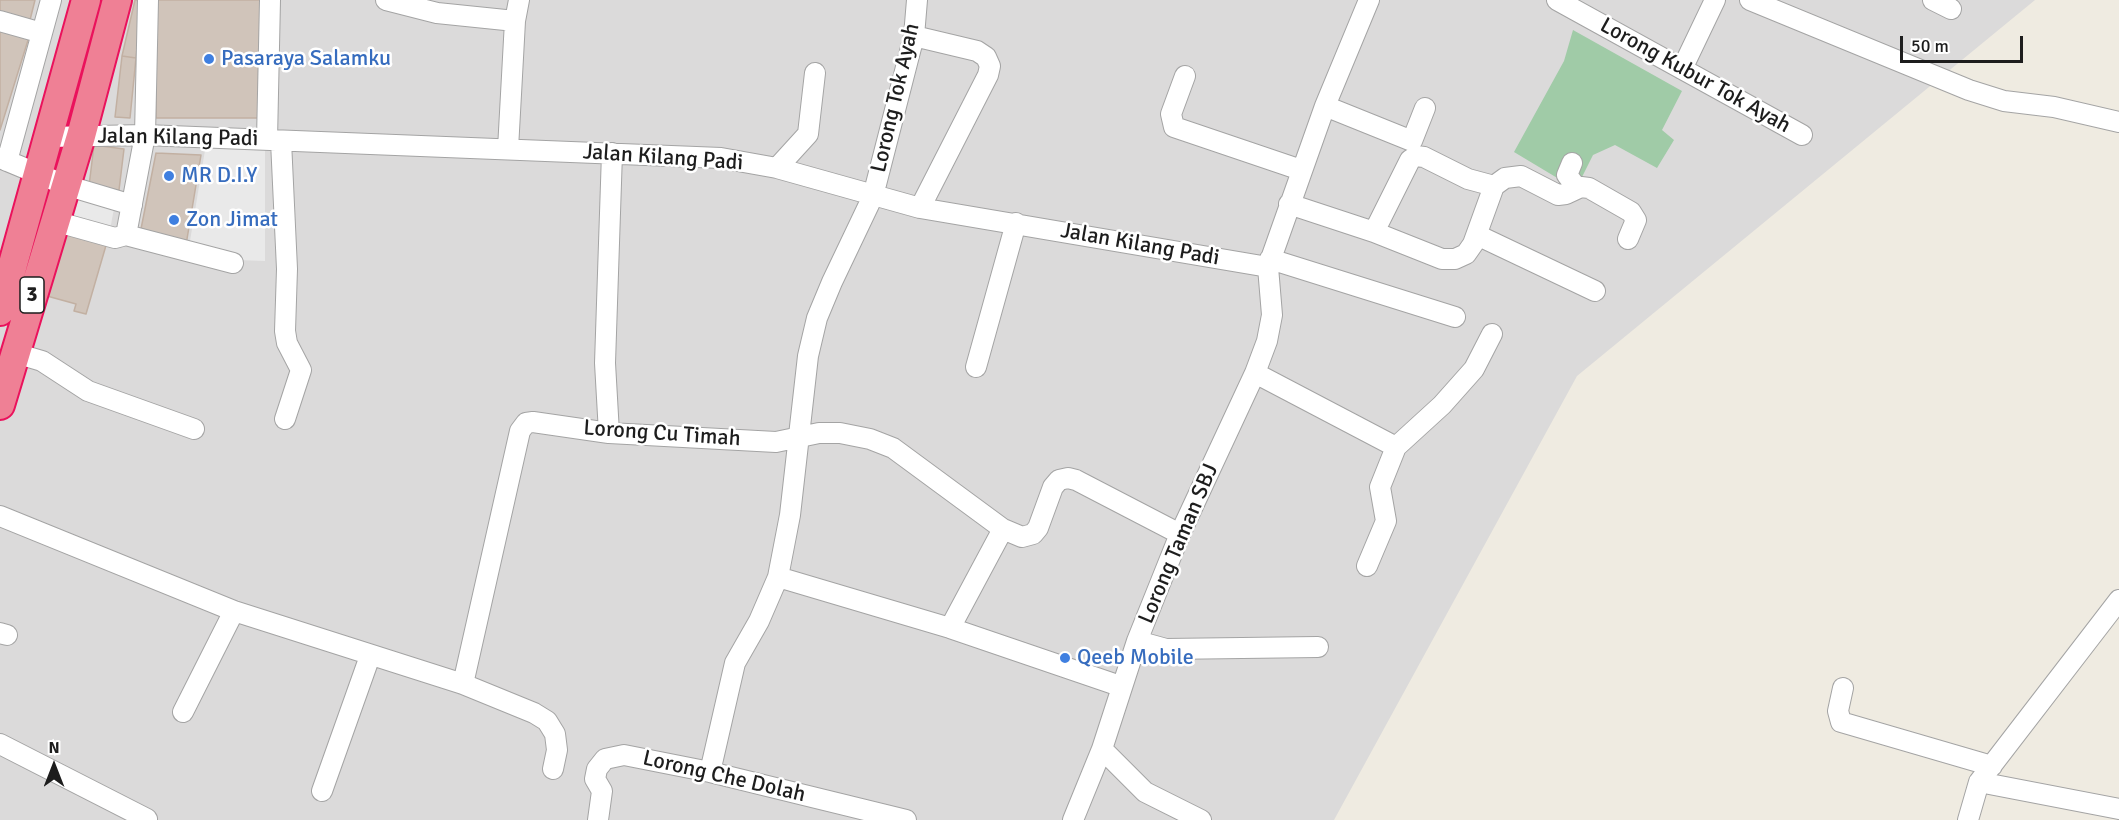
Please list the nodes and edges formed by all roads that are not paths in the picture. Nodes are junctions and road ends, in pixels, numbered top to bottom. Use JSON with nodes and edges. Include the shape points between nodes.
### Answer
{"nodes":[{"id":1,"x":51,"y":0,"type":"edge"},
{"id":2,"x":86,"y":0,"type":"edge"},
{"id":3,"x":117,"y":0,"type":"edge"},
{"id":4,"x":148,"y":0,"type":"edge"},
{"id":5,"x":270,"y":0,"type":"edge"},
{"id":6,"x":386,"y":0,"type":"edge"},
{"id":7,"x":519,"y":0,"type":"edge"},
{"id":8,"x":917,"y":0,"type":"edge"},
{"id":9,"x":1369,"y":0,"type":"edge"},
{"id":10,"x":1557,"y":0,"type":"edge"},
{"id":11,"x":1715,"y":0,"type":"edge"},
{"id":12,"x":1750,"y":0,"type":"edge"},
{"id":13,"x":1933,"y":0,"type":"edge"},
{"id":14,"x":1952,"y":9,"type":"dead end"},
{"id":15,"x":0,"y":21,"type":"edge"},
{"id":16,"x":515,"y":21,"type":"junction"},
{"id":17,"x":42,"y":33,"type":"junction"},
{"id":18,"x":914,"y":36,"type":"junction"},
{"id":19,"x":1682,"y":69,"type":"junction"},
{"id":20,"x":815,"y":73,"type":"dead end"},
{"id":21,"x":1185,"y":76,"type":"dead end"},
{"id":22,"x":1325,"y":106,"type":"junction"},
{"id":23,"x":1425,"y":108,"type":"dead end"},
{"id":24,"x":2119,"y":122,"type":"edge"},
{"id":25,"x":145,"y":135,"type":"junction"},
{"id":26,"x":1802,"y":135,"type":"dead end"},
{"id":27,"x":81,"y":136,"type":"junction"},
{"id":28,"x":48,"y":137,"type":"junction"},
{"id":29,"x":274,"y":140,"type":"junction"},
{"id":30,"x":508,"y":149,"type":"junction"},
{"id":31,"x":612,"y":153,"type":"junction"},
{"id":32,"x":3,"y":159,"type":"edge"},
{"id":33,"x":1572,"y":163,"type":"dead end"},
{"id":34,"x":777,"y":168,"type":"junction"},
{"id":35,"x":1301,"y":170,"type":"junction"},
{"id":36,"x":38,"y":174,"type":"junction"},
{"id":37,"x":65,"y":185,"type":"junction"},
{"id":38,"x":1494,"y":186,"type":"junction"},
{"id":39,"x":1571,"y":191,"type":"junction"},
{"id":40,"x":873,"y":196,"type":"junction"},
{"id":41,"x":1289,"y":204,"type":"junction"},
{"id":42,"x":132,"y":205,"type":"junction"},
{"id":43,"x":920,"y":208,"type":"junction"},
{"id":44,"x":54,"y":221,"type":"junction"},
{"id":45,"x":1016,"y":223,"type":"junction"},
{"id":46,"x":1374,"y":232,"type":"junction"},
{"id":47,"x":126,"y":235,"type":"junction"},
{"id":48,"x":1477,"y":235,"type":"junction"},
{"id":49,"x":1628,"y":239,"type":"dead end"},
{"id":50,"x":233,"y":263,"type":"dead end"},
{"id":51,"x":1269,"y":263,"type":"junction"},
{"id":52,"x":1595,"y":291,"type":"dead end"},
{"id":53,"x":0,"y":311,"type":"edge"},
{"id":54,"x":1455,"y":317,"type":"dead end"},
{"id":55,"x":1492,"y":334,"type":"dead end"},
{"id":56,"x":15,"y":353,"type":"junction"},
{"id":57,"x":976,"y":368,"type":"dead end"},
{"id":58,"x":1255,"y":374,"type":"junction"},
{"id":59,"x":0,"y":405,"type":"edge"},
{"id":60,"x":285,"y":419,"type":"dead end"},
{"id":61,"x":194,"y":429,"type":"dead end"},
{"id":62,"x":609,"y":433,"type":"junction"},
{"id":63,"x":798,"y":439,"type":"junction"},
{"id":64,"x":1396,"y":447,"type":"junction"},
{"id":65,"x":0,"y":516,"type":"edge"},
{"id":66,"x":1003,"y":529,"type":"junction"},
{"id":67,"x":1180,"y":534,"type":"junction"},
{"id":68,"x":1366,"y":566,"type":"dead end"},
{"id":69,"x":778,"y":577,"type":"junction"},
{"id":70,"x":2119,"y":600,"type":"edge"},
{"id":71,"x":234,"y":610,"type":"junction"},
{"id":72,"x":950,"y":628,"type":"junction"},
{"id":73,"x":1137,"y":642,"type":"junction"},
{"id":74,"x":1318,"y":647,"type":"dead end"},
{"id":75,"x":370,"y":656,"type":"junction"},
{"id":76,"x":463,"y":684,"type":"junction"},
{"id":77,"x":1120,"y":686,"type":"junction"},
{"id":78,"x":1843,"y":688,"type":"dead end"},
{"id":79,"x":183,"y":712,"type":"dead end"},
{"id":80,"x":0,"y":744,"type":"edge"},
{"id":81,"x":1102,"y":749,"type":"junction"},
{"id":82,"x":1992,"y":766,"type":"junction"},
{"id":83,"x":553,"y":769,"type":"dead end"},
{"id":84,"x":710,"y":772,"type":"junction"},
{"id":85,"x":1979,"y":782,"type":"junction"},
{"id":86,"x":322,"y":791,"type":"dead end"},
{"id":87,"x":2119,"y":808,"type":"edge"},
{"id":88,"x":147,"y":819,"type":"edge"},
{"id":89,"x":598,"y":820,"type":"edge"},
{"id":90,"x":906,"y":820,"type":"edge"},
{"id":91,"x":1073,"y":820,"type":"edge"},
{"id":92,"x":1201,"y":820,"type":"edge"},
{"id":93,"x":1968,"y":820,"type":"edge"}],
"edges":[{"from":1,"to":17,"type":"street"},
{"from":2,"to":28,"type":"highway","number":"3"},
{"from":3,"to":27,"type":"highway","number":"3"},
{"from":4,"to":25,"type":"street"},
{"from":5,"to":29,"type":"street"},
{"from":6,"to":16,"type":"street","via":[[437,13]]},
{"from":7,"to":16,"type":"street"},
{"from":8,"to":18,"type":"street","name":"Lorong Tok Ayah"},
{"from":9,"to":22,"type":"street"},
{"from":10,"to":19,"type":"street","name":"Lorong Kubur Tok Ayah"},
{"from":11,"to":19,"type":"street"},
{"from":12,"to":24,"type":"street","via":[[1969,90]]},
{"from":13,"to":14,"type":"street"},
{"from":15,"to":17,"type":"street"},
{"from":16,"to":30,"type":"street"},
{"from":17,"to":32,"type":"street"},
{"from":18,"to":40,"type":"street","name":"Lorong Tok Ayah"},
{"from":18,"to":43,"type":"street","via":[[977,51],[990,66]]},
{"from":19,"to":26,"type":"street","name":"Lorong Kubur Tok Ayah"},
{"from":20,"to":34,"type":"street","via":[[808,134]]},
{"from":21,"to":35,"type":"street","via":[[1171,114],[1174,127]]},
{"from":22,"to":23,"type":"street","via":[[1412,141]]},
{"from":22,"to":35,"type":"street"},
{"from":25,"to":27,"type":"street","name":"Jalan Kilang Padi"},
{"from":25,"to":29,"type":"street","name":"Jalan Kilang Padi"},
{"from":25,"to":42,"type":"street"},
{"from":27,"to":28,"type":"street","name":"Jalan Kilang Padi"},
{"from":27,"to":37,"type":"highway","number":"3"},
{"from":28,"to":36,"type":"highway","number":"3"},
{"from":29,"to":30,"type":"street","name":"Jalan Kilang Padi"},
{"from":29,"to":60,"type":"street","via":[[286,269],[285,331],[301,370]]},
{"from":30,"to":31,"type":"street","name":"Jalan Kilang Padi"},
{"from":31,"to":34,"type":"street","name":"Jalan Kilang Padi","via":[[718,158]]},
{"from":31,"to":62,"type":"street","via":[[605,363]]},
{"from":32,"to":36,"type":"street"},
{"from":33,"to":39,"type":"street","via":[[1567,175]]},
{"from":34,"to":40,"type":"street","name":"Jalan Kilang Padi"},
{"from":35,"to":41,"type":"street"},
{"from":36,"to":37,"type":"street"},
{"from":36,"to":53,"type":"highway","number":"3"},
{"from":37,"to":42,"type":"street"},
{"from":37,"to":44,"type":"highway","number":"3"},
{"from":38,"to":39,"type":"street","via":[[1505,178],[1521,176],[1558,195]]},
{"from":38,"to":46,"type":"street","via":[[1416,156],[1410,160]]},
{"from":38,"to":48,"type":"street"},
{"from":39,"to":49,"type":"street","via":[[1590,188],[1631,212],[1636,220]]},
{"from":40,"to":43,"type":"street","name":"Jalan Kilang Padi"},
{"from":40,"to":63,"type":"street","via":[[817,318]]},
{"from":41,"to":46,"type":"street"},
{"from":41,"to":51,"type":"street"},
{"from":42,"to":47,"type":"street"},
{"from":43,"to":45,"type":"street","name":"Jalan Kilang Padi"},
{"from":44,"to":47,"type":"street","via":[[116,237]]},
{"from":44,"to":56,"type":"highway","number":"3"},
{"from":45,"to":51,"type":"street","name":"Jalan Kilang Padi"},
{"from":45,"to":57,"type":"street"},
{"from":46,"to":48,"type":"street","via":[[1442,259],[1455,260],[1466,254]]},
{"from":47,"to":50,"type":"street"},
{"from":48,"to":52,"type":"street"},
{"from":51,"to":54,"type":"street","name":"Jalan Kilang Padi"},
{"from":51,"to":58,"type":"street","name":"Lorong Taman SBJ","via":[[1272,315]]},
{"from":55,"to":64,"type":"street","via":[[1474,369]]},
{"from":56,"to":59,"type":"highway","number":"3"},
{"from":56,"to":61,"type":"street","via":[[42,361],[88,391]]},
{"from":58,"to":64,"type":"street"},
{"from":58,"to":67,"type":"street","name":"Lorong Taman SBJ"},
{"from":62,"to":63,"type":"street","name":"Lorong Cu Timah","via":[[776,442]]},
{"from":62,"to":76,"type":"street","name":"Lorong Cu Timah","via":[[533,422],[526,423],[520,431]]},
{"from":63,"to":66,"type":"street","name":"Lorong Cu Timah","via":[[840,433],[893,448]]},
{"from":63,"to":69,"type":"street"},
{"from":64,"to":68,"type":"street","via":[[1380,487],[1386,521]]},
{"from":65,"to":71,"type":"street"},
{"from":66,"to":67,"type":"street","via":[[1022,537],[1032,534],[1038,528],[1053,487],[1068,478]]},
{"from":66,"to":72,"type":"street"},
{"from":67,"to":73,"type":"street","name":"Lorong Taman SBJ"},
{"from":69,"to":72,"type":"street"},
{"from":69,"to":84,"type":"street","via":[[735,663]]},
{"from":70,"to":82,"type":"street"},
{"from":71,"to":75,"type":"street"},
{"from":71,"to":79,"type":"street"},
{"from":72,"to":77,"type":"street"},
{"from":73,"to":74,"type":"street","via":[[1166,649]]},
{"from":73,"to":77,"type":"street","name":"Lorong Taman SBJ"},
{"from":75,"to":76,"type":"street"},
{"from":75,"to":86,"type":"street"},
{"from":76,"to":83,"type":"street","via":[[547,721],[555,734],[557,750]]},
{"from":77,"to":81,"type":"street","name":"Lorong Taman SBJ"},
{"from":78,"to":82,"type":"street","via":[[1838,711],[1841,722]]},
{"from":80,"to":88,"type":"street"},
{"from":81,"to":91,"type":"street","name":"Lorong Taman SBJ"},
{"from":81,"to":92,"type":"street","via":[[1146,792]]},
{"from":82,"to":85,"type":"street"},
{"from":84,"to":89,"type":"street","name":"Lorong Che Dolah","via":[[628,755],[605,759],[595,774],[602,791]]},
{"from":84,"to":90,"type":"street","name":"Lorong Che Dolah"},
{"from":85,"to":87,"type":"street"},
{"from":85,"to":93,"type":"street"}]}
